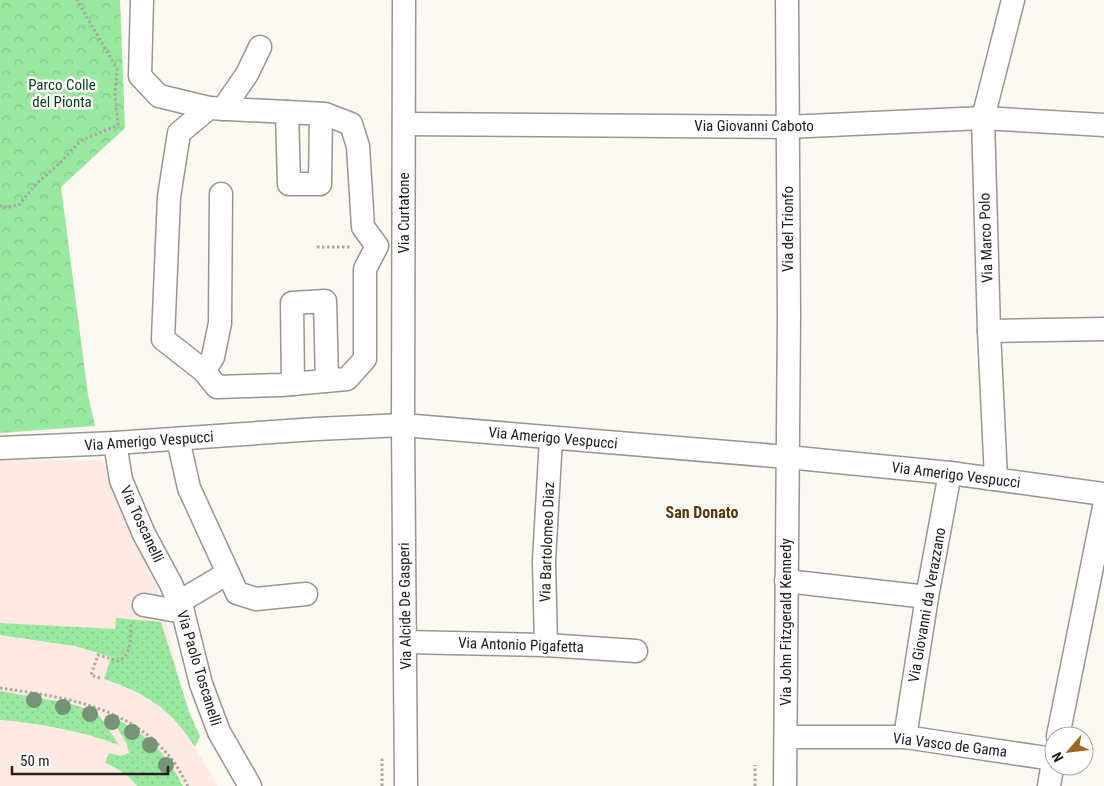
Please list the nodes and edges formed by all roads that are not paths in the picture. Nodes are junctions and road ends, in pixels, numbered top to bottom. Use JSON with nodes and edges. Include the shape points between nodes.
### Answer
{"nodes":[{"id":1,"x":142,"y":0,"type":"edge"},
{"id":2,"x":404,"y":0,"type":"edge"},
{"id":3,"x":787,"y":0,"type":"edge"},
{"id":4,"x":1013,"y":0,"type":"edge"},
{"id":5,"x":260,"y":47,"type":"dead end"},
{"id":6,"x":216,"y":109,"type":"junction"},
{"id":7,"x":287,"y":112,"type":"junction"},
{"id":8,"x":321,"y":114,"type":"junction"},
{"id":9,"x":983,"y":118,"type":"junction"},
{"id":10,"x":404,"y":124,"type":"junction"},
{"id":11,"x":1104,"y":125,"type":"edge"},
{"id":12,"x":788,"y":127,"type":"junction"},
{"id":13,"x":221,"y":194,"type":"dead end"},
{"id":14,"x":1104,"y":329,"type":"edge"},
{"id":15,"x":989,"y":331,"type":"junction"},
{"id":16,"x":204,"y":370,"type":"junction"},
{"id":17,"x":328,"y":381,"type":"junction"},
{"id":18,"x":287,"y":384,"type":"junction"},
{"id":19,"x":403,"y":425,"type":"junction"},
{"id":20,"x":551,"y":438,"type":"junction"},
{"id":21,"x":178,"y":439,"type":"junction"},
{"id":22,"x":116,"y":443,"type":"junction"},
{"id":23,"x":0,"y":448,"type":"edge"},
{"id":24,"x":787,"y":457,"type":"junction"},
{"id":25,"x":950,"y":473,"type":"junction"},
{"id":26,"x":996,"y":479,"type":"junction"},
{"id":27,"x":1104,"y":494,"type":"edge"},
{"id":28,"x":1104,"y":507,"type":"edge"},
{"id":29,"x":228,"y":573,"type":"junction"},
{"id":30,"x":786,"y":580,"type":"junction"},
{"id":31,"x":306,"y":594,"type":"dead end"},
{"id":32,"x":927,"y":597,"type":"junction"},
{"id":33,"x":181,"y":607,"type":"junction"},
{"id":34,"x":138,"y":611,"type":"road end"},
{"id":35,"x":405,"y":642,"type":"junction"},
{"id":36,"x":546,"y":645,"type":"junction"},
{"id":37,"x":636,"y":651,"type":"dead end"},
{"id":38,"x":1060,"y":726,"type":"edge"},
{"id":39,"x":905,"y":736,"type":"junction"},
{"id":40,"x":786,"y":737,"type":"junction"},
{"id":41,"x":1044,"y":757,"type":"edge"},
{"id":42,"x":250,"y":786,"type":"edge"},
{"id":43,"x":406,"y":786,"type":"edge"},
{"id":44,"x":785,"y":786,"type":"edge"}],
"edges":[{"from":1,"to":6,"type":"street","via":[[140,76],[159,96]]},
{"from":2,"to":10,"type":"street","name":"Via Curtatone"},
{"from":3,"to":12,"type":"street","name":"Via del Trionfo"},
{"from":4,"to":9,"type":"street","name":"Via Marco Polo"},
{"from":5,"to":6,"type":"street","via":[[247,74]]},
{"from":6,"to":7,"type":"street"},
{"from":6,"to":16,"type":"street","via":[[180,133],[169,197],[163,339]]},
{"from":7,"to":8,"type":"street"},
{"from":7,"to":8,"type":"street","via":[[289,184],[320,184]]},
{"from":8,"to":17,"type":"street","via":[[351,124],[358,146],[363,227],[377,246],[365,269],[365,359],[347,379]]},
{"from":9,"to":11,"type":"street","name":"Via Giovanni Caboto"},
{"from":9,"to":12,"type":"street","name":"Via Giovanni Caboto"},
{"from":9,"to":15,"type":"street","name":"Via Marco Polo"},
{"from":10,"to":12,"type":"street","name":"Via Giovanni Caboto"},
{"from":10,"to":19,"type":"street","name":"Via Curtatone"},
{"from":12,"to":24,"type":"street","name":"Via del Trionfo"},
{"from":13,"to":16,"type":"street","via":[[220,323],[213,357]]},
{"from":14,"to":15,"type":"street"},
{"from":15,"to":26,"type":"street","name":"Via Marco Polo"},
{"from":16,"to":18,"type":"street","via":[[217,387]]},
{"from":17,"to":18,"type":"street"},
{"from":17,"to":18,"type":"street","via":[[325,301],[292,303]]},
{"from":19,"to":20,"type":"street","name":"Via Amerigo Vespucci"},
{"from":19,"to":21,"type":"street","name":"Via Amerigo Vespucci"},
{"from":19,"to":35,"type":"street","name":"Via Alcide De Gasperi"},
{"from":20,"to":24,"type":"street","name":"Via Amerigo Vespucci"},
{"from":20,"to":36,"type":"street","name":"Via Bartolomeo Diaz","via":[[544,561]]},
{"from":21,"to":22,"type":"street","name":"Via Amerigo Vespucci"},
{"from":21,"to":29,"type":"street","via":[[189,488]]},
{"from":22,"to":23,"type":"street","name":"Via Amerigo Vespucci"},
{"from":22,"to":33,"type":"street","name":"Via Toscanelli","via":[[122,480],[144,534]]},
{"from":24,"to":25,"type":"street","name":"Via Amerigo Vespucci"},
{"from":24,"to":30,"type":"street","name":"Via John Fitzgerald Kennedy"},
{"from":25,"to":26,"type":"street","name":"Via Amerigo Vespucci"},
{"from":25,"to":32,"type":"street","name":"Via Giovanni da Verazzano"},
{"from":26,"to":27,"type":"street","name":"Via Amerigo Vespucci"},
{"from":28,"to":38,"type":"street"},
{"from":29,"to":31,"type":"street","via":[[237,593],[256,599]]},
{"from":29,"to":33,"type":"street"},
{"from":30,"to":32,"type":"street"},
{"from":30,"to":40,"type":"street","name":"Via John Fitzgerald Kennedy"},
{"from":32,"to":39,"type":"street","name":"Via Giovanni da Verazzano"},
{"from":33,"to":34,"type":"street"},
{"from":33,"to":42,"type":"street","name":"Via Paolo Toscanelli","via":[[201,684],[219,732]]},
{"from":35,"to":36,"type":"street","name":"Via Antonio Pigafetta"},
{"from":35,"to":43,"type":"street","name":"Via Alcide De Gasperi"},
{"from":36,"to":37,"type":"street","name":"Via Antonio Pigafetta"},
{"from":39,"to":40,"type":"street","name":"Via Vasco de Gama"},
{"from":39,"to":41,"type":"street","name":"Via Vasco de Gama"},
{"from":40,"to":44,"type":"street","name":"Via John Fitzgerald Kennedy"}]}
